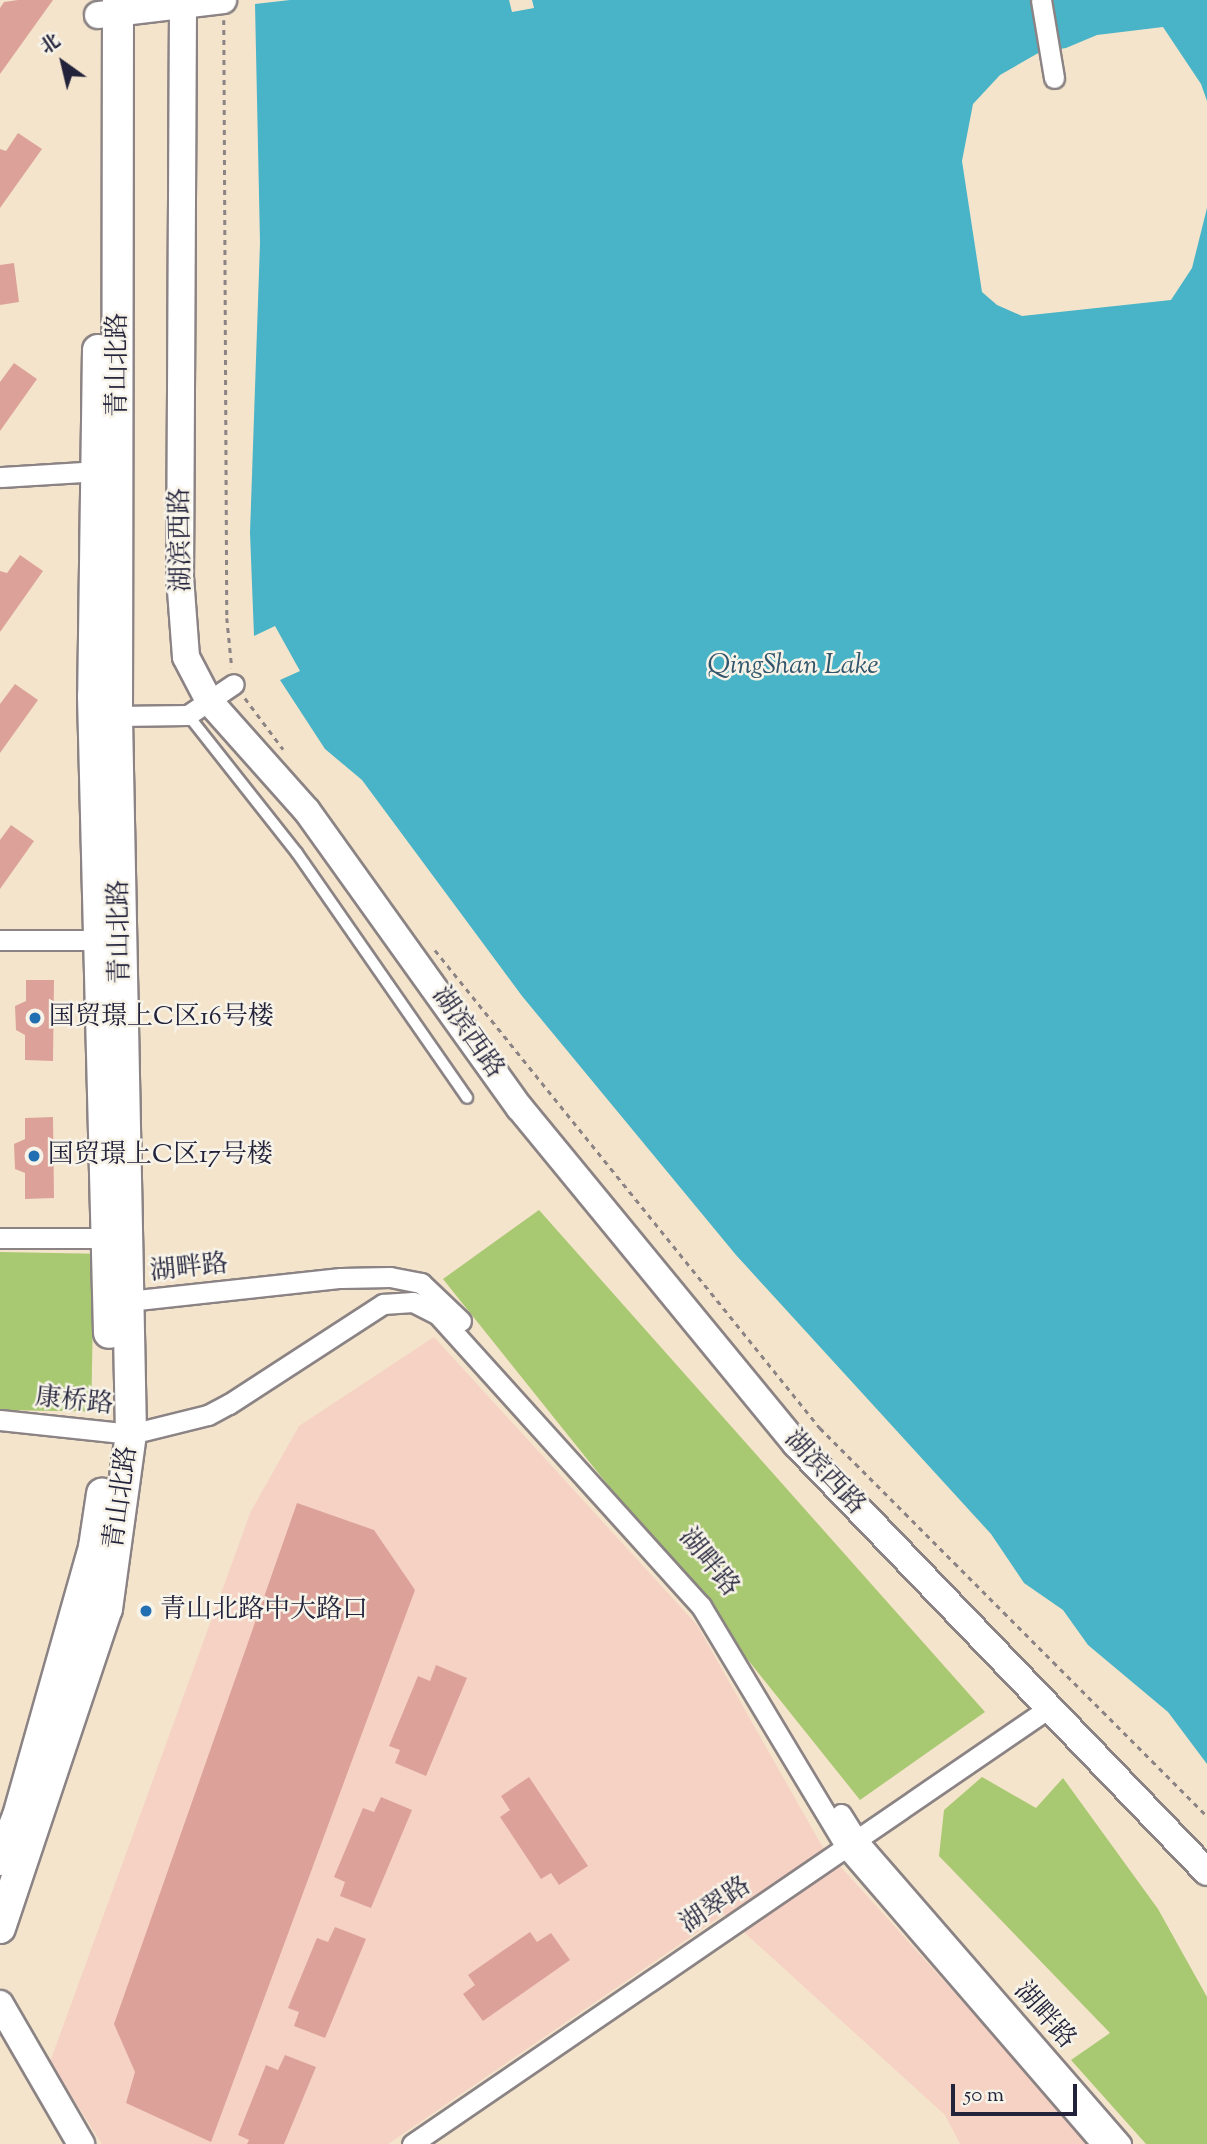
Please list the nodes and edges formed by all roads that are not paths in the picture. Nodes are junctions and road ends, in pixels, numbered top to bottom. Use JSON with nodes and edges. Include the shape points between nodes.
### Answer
{"nodes":[{"id":1,"x":1041,"y":0,"type":"edge"},
{"id":2,"x":108,"y":7,"type":"edge"},
{"id":3,"x":183,"y":8,"type":"junction"},
{"id":4,"x":224,"y":9,"type":"edge"},
{"id":5,"x":1054,"y":78,"type":"dead end"},
{"id":6,"x":99,"y":471,"type":"junction"},
{"id":7,"x":0,"y":477,"type":"edge"},
{"id":8,"x":234,"y":684,"type":"road end"},
{"id":9,"x":199,"y":708,"type":"junction"},
{"id":10,"x":117,"y":716,"type":"junction"},
{"id":11,"x":0,"y":940,"type":"edge"},
{"id":12,"x":100,"y":940,"type":"junction"},
{"id":13,"x":467,"y":1098,"type":"dead end"},
{"id":14,"x":0,"y":1238,"type":"edge"},
{"id":15,"x":105,"y":1238,"type":"junction"},
{"id":16,"x":118,"y":1302,"type":"junction"},
{"id":17,"x":0,"y":1420,"type":"edge"},
{"id":18,"x":128,"y":1433,"type":"junction"},
{"id":19,"x":1049,"y":1709,"type":"junction"},
{"id":20,"x":852,"y":1845,"type":"junction"},
{"id":21,"x":0,"y":1860,"type":"edge"},
{"id":22,"x":1207,"y":1872,"type":"edge"},
{"id":23,"x":0,"y":1928,"type":"edge"},
{"id":24,"x":0,"y":2004,"type":"edge"},
{"id":25,"x":81,"y":2144,"type":"edge"},
{"id":26,"x":412,"y":2144,"type":"edge"},
{"id":27,"x":1102,"y":2144,"type":"edge"},
{"id":28,"x":1121,"y":2144,"type":"edge"}],
"edges":[{"from":1,"to":5,"type":"street"},
{"from":2,"to":3,"type":"street"},
{"from":2,"to":6,"type":"main road","name":"青山北路"},
{"from":2,"to":10,"type":"main road","name":"青山北路"},
{"from":3,"to":4,"type":"street"},
{"from":3,"to":9,"type":"street","name":"湖滨西路","via":[[180,577],[186,657]]},
{"from":6,"to":7,"type":"street"},
{"from":6,"to":12,"type":"main road","name":"青山北路","via":[[93,695]]},
{"from":8,"to":9,"type":"street"},
{"from":9,"to":10,"type":"street"},
{"from":9,"to":13,"type":"lane"},
{"from":9,"to":19,"type":"street","name":"湖滨西路","via":[[307,811],[520,1108],[796,1444]]},
{"from":10,"to":16,"type":"main road","name":"青山北路"},
{"from":11,"to":12,"type":"street"},
{"from":12,"to":15,"type":"main road","name":"青山北路"},
{"from":14,"to":15,"type":"street"},
{"from":15,"to":16,"type":"main road","name":"青山北路"},
{"from":16,"to":18,"type":"main road","name":"青山北路"},
{"from":16,"to":20,"type":"street","name":"湖畔路","via":[[341,1278],[390,1277],[421,1283],[491,1354],[709,1601]]},
{"from":17,"to":18,"type":"street","name":"康桥路"},
{"from":18,"to":20,"type":"street","name":"湖畔路","via":[[208,1415],[383,1304],[414,1302],[437,1314],[701,1606]]},
{"from":18,"to":21,"type":"main road","name":"青山北路","via":[[18,1816]]},
{"from":18,"to":23,"type":"main road","name":"青山北路","via":[[107,1609]]},
{"from":19,"to":20,"type":"street","name":"湖翠路"},
{"from":19,"to":22,"type":"street","name":"湖滨西路"},
{"from":20,"to":26,"type":"street","name":"湖翠路"},
{"from":20,"to":27,"type":"street","name":"湖畔路"},
{"from":20,"to":28,"type":"street","name":"湖畔路"},
{"from":24,"to":25,"type":"street"}]}
